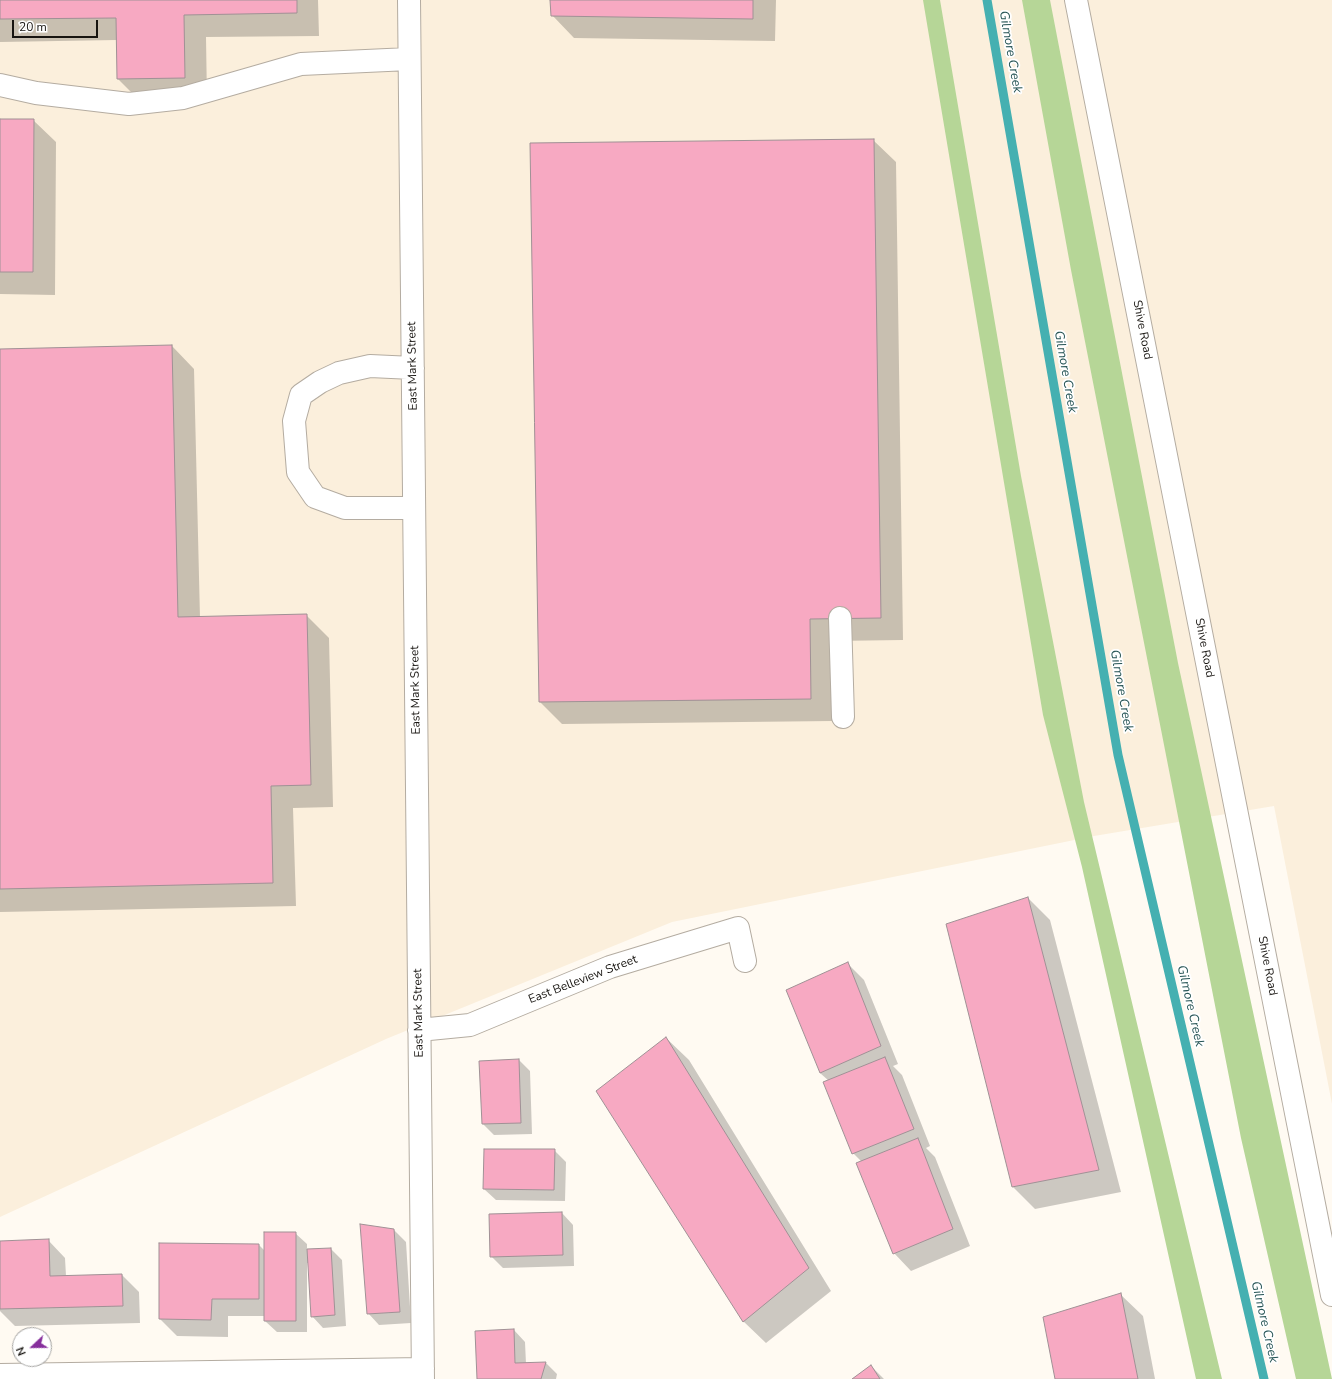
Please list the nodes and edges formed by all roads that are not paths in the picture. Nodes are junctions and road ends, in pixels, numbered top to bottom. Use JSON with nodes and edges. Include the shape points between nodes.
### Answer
{"nodes":[{"id":1,"x":409,"y":0,"type":"edge"},
{"id":2,"x":1076,"y":0,"type":"edge"},
{"id":3,"x":409,"y":59,"type":"junction"},
{"id":4,"x":0,"y":85,"type":"edge"},
{"id":5,"x":413,"y":368,"type":"junction"},
{"id":6,"x":414,"y":508,"type":"junction"},
{"id":7,"x":840,"y":618,"type":"dead end"},
{"id":8,"x":843,"y":717,"type":"dead end"},
{"id":9,"x":745,"y":961,"type":"dead end"},
{"id":10,"x":419,"y":1030,"type":"junction"},
{"id":11,"x":1332,"y":1296,"type":"edge"},
{"id":12,"x":423,"y":1374,"type":"edge"},
{"id":13,"x":0,"y":1375,"type":"edge"}],
"edges":[{"from":1,"to":3,"type":"street","name":"East Mark Street"},
{"from":2,"to":11,"type":"street","name":"Shive Road"},
{"from":3,"to":4,"type":"street","via":[[301,64],[183,98],[129,104],[36,93]]},
{"from":3,"to":5,"type":"street","name":"East Mark Street"},
{"from":5,"to":6,"type":"street","name":"East Mark Street"},
{"from":5,"to":6,"type":"street","via":[[370,366],[339,373],[301,395],[294,421],[298,472],[315,497],[345,508]]},
{"from":6,"to":10,"type":"street","name":"East Mark Street"},
{"from":7,"to":8,"type":"street"},
{"from":9,"to":10,"type":"street","name":"East Belleview Street","via":[[738,928],[610,967],[470,1025]]},
{"from":10,"to":12,"type":"street","name":"East Mark Street"},
{"from":12,"to":13,"type":"street"}]}
